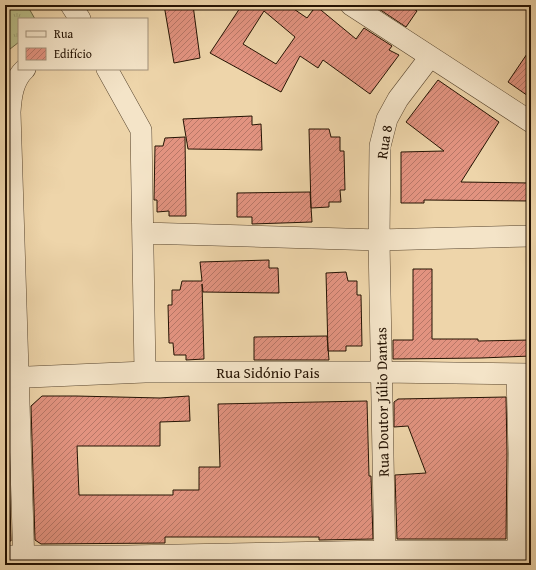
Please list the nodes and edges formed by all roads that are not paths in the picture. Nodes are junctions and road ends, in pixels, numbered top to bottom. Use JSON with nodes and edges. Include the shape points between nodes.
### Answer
{"nodes":[{"id":1,"x":71,"y":5,"type":"edge"},
{"id":2,"x":351,"y":5,"type":"edge"},
{"id":3,"x":79,"y":18,"type":"edge"},
{"id":4,"x":430,"y":57,"type":"junction"},
{"id":5,"x":24,"y":70,"type":"edge"},
{"id":6,"x":108,"y":70,"type":"edge"},
{"id":7,"x":531,"y":122,"type":"edge"},
{"id":8,"x":9,"y":229,"type":"edge"},
{"id":9,"x":143,"y":233,"type":"junction"},
{"id":10,"x":531,"y":236,"type":"edge"},
{"id":11,"x":379,"y":240,"type":"junction"},
{"id":12,"x":144,"y":372,"type":"junction"},
{"id":13,"x":381,"y":372,"type":"junction"},
{"id":14,"x":524,"y":374,"type":"edge"},
{"id":15,"x":11,"y":378,"type":"edge"},
{"id":16,"x":525,"y":452,"type":"edge"},
{"id":17,"x":524,"y":551,"type":"edge"},
{"id":18,"x":385,"y":558,"type":"edge"},
{"id":19,"x":18,"y":559,"type":"edge"},
{"id":20,"x":127,"y":560,"type":"edge"}],
"edges":[{"from":1,"to":3,"type":"street"},
{"from":2,"to":4,"type":"street"},
{"from":4,"to":7,"type":"street"},
{"from":4,"to":11,"type":"street","name":"Rua 8","via":[[398,99],[387,119],[380,146]]},
{"from":5,"to":8,"type":"street","via":[[20,73],[11,98]]},
{"from":6,"to":9,"type":"street","via":[[141,130]]},
{"from":8,"to":15,"type":"street"},
{"from":9,"to":11,"type":"street"},
{"from":9,"to":12,"type":"street"},
{"from":10,"to":11,"type":"street"},
{"from":11,"to":13,"type":"street","name":"Rua Doutor Júlio Dantas"},
{"from":12,"to":13,"type":"street","name":"Rua Sidónio Pais"},
{"from":12,"to":15,"type":"street","name":"Rua Sidónio Pais"},
{"from":13,"to":14,"type":"street","name":"Rua Sidónio Pais"},
{"from":13,"to":18,"type":"street","name":"Rua Doutor Júlio Dantas"},
{"from":14,"to":16,"type":"street"},
{"from":15,"to":19,"type":"street"},
{"from":16,"to":17,"type":"street"},
{"from":17,"to":18,"type":"street"},
{"from":18,"to":20,"type":"street"},
{"from":19,"to":20,"type":"street"}]}
